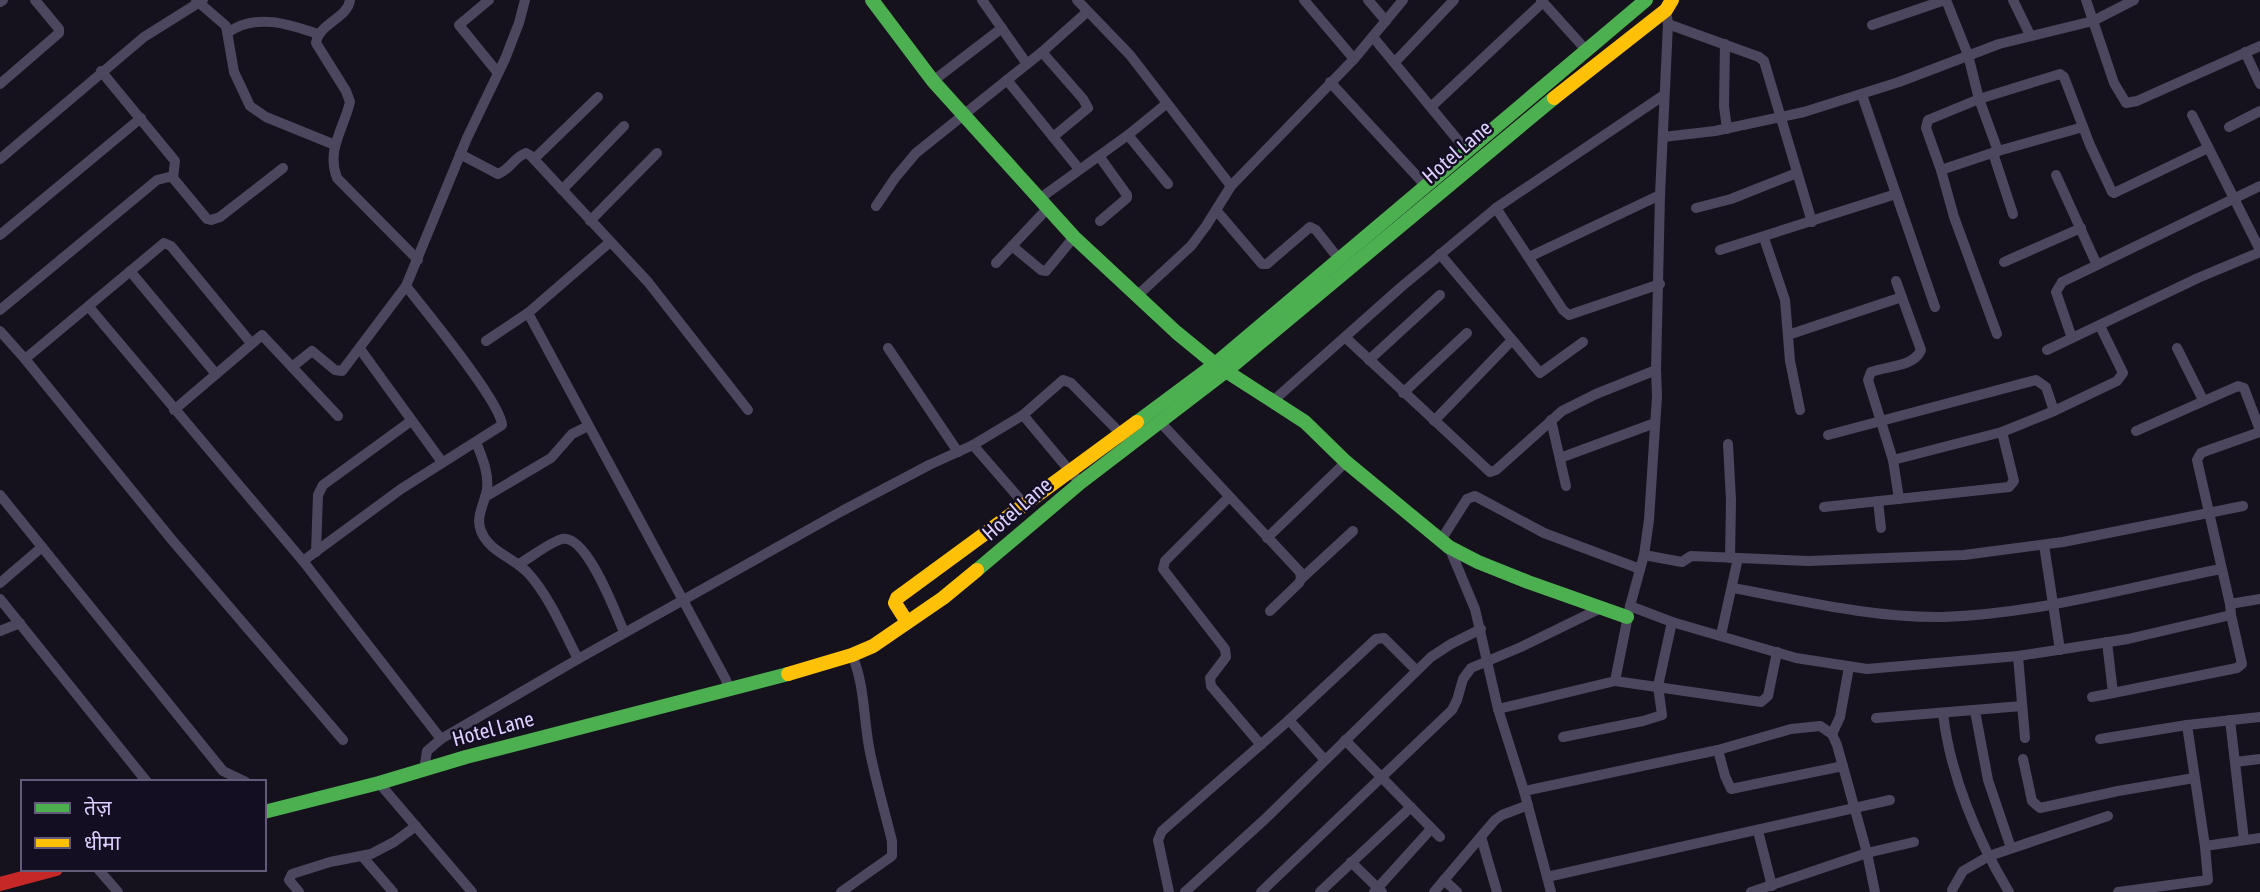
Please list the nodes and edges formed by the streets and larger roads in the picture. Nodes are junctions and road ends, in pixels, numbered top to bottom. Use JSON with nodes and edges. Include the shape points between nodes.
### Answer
{"nodes":[{"id":1,"x":35,"y":0,"type":"edge"},
{"id":2,"x":350,"y":0,"type":"edge"},
{"id":3,"x":489,"y":0,"type":"edge"},
{"id":4,"x":525,"y":0,"type":"edge"},
{"id":5,"x":872,"y":0,"type":"edge"},
{"id":6,"x":982,"y":0,"type":"edge"},
{"id":7,"x":1077,"y":0,"type":"edge"},
{"id":8,"x":1304,"y":0,"type":"edge"},
{"id":9,"x":1368,"y":0,"type":"edge"},
{"id":10,"x":1403,"y":0,"type":"edge"},
{"id":11,"x":1454,"y":0,"type":"edge"},
{"id":12,"x":1646,"y":0,"type":"edge"},
{"id":13,"x":1945,"y":0,"type":"edge"},
{"id":14,"x":2013,"y":0,"type":"edge"},
{"id":15,"x":2086,"y":0,"type":"edge"},
{"id":16,"x":2134,"y":0,"type":"edge"},
{"id":17,"x":199,"y":1,"type":"edge"},
{"id":18,"x":1542,"y":1,"type":"edge"},
{"id":19,"x":1669,"y":11,"type":"edge"},
{"id":20,"x":1087,"y":12,"type":"junction"},
{"id":21,"x":2094,"y":20,"type":"junction"},
{"id":22,"x":1387,"y":21,"type":"junction"},
{"id":23,"x":1872,"y":25,"type":"dead end"},
{"id":24,"x":1002,"y":28,"type":"junction"},
{"id":25,"x":229,"y":32,"type":"junction"},
{"id":26,"x":318,"y":34,"type":"junction"},
{"id":27,"x":2030,"y":36,"type":"junction"},
{"id":28,"x":1373,"y":37,"type":"junction"},
{"id":29,"x":1725,"y":44,"type":"junction"},
{"id":30,"x":2260,"y":46,"type":"edge"},
{"id":31,"x":1587,"y":51,"type":"junction"},
{"id":32,"x":1042,"y":52,"type":"junction"},
{"id":33,"x":2245,"y":52,"type":"junction"},
{"id":34,"x":1968,"y":55,"type":"junction"},
{"id":35,"x":1354,"y":59,"type":"junction"},
{"id":36,"x":1395,"y":62,"type":"junction"},
{"id":37,"x":1027,"y":64,"type":"junction"},
{"id":38,"x":101,"y":71,"type":"junction"},
{"id":39,"x":498,"y":74,"type":"junction"},
{"id":40,"x":1007,"y":80,"type":"junction"},
{"id":41,"x":933,"y":81,"type":"junction"},
{"id":42,"x":1330,"y":82,"type":"junction"},
{"id":43,"x":0,"y":84,"type":"edge"},
{"id":44,"x":2260,"y":84,"type":"edge"},
{"id":45,"x":1664,"y":94,"type":"junction"},
{"id":46,"x":1862,"y":95,"type":"junction"},
{"id":47,"x":598,"y":97,"type":"dead end"},
{"id":48,"x":1979,"y":99,"type":"junction"},
{"id":49,"x":1166,"y":104,"type":"junction"},
{"id":50,"x":1432,"y":106,"type":"junction"},
{"id":51,"x":2260,"y":111,"type":"edge"},
{"id":52,"x":2192,"y":115,"type":"dead end"},
{"id":53,"x":963,"y":116,"type":"junction"},
{"id":54,"x":141,"y":118,"type":"junction"},
{"id":55,"x":1781,"y":118,"type":"junction"},
{"id":56,"x":624,"y":126,"type":"dead end"},
{"id":57,"x":2083,"y":127,"type":"junction"},
{"id":58,"x":2229,"y":127,"type":"dead end"},
{"id":59,"x":1727,"y":129,"type":"junction"},
{"id":60,"x":1128,"y":135,"type":"junction"},
{"id":61,"x":1053,"y":137,"type":"junction"},
{"id":62,"x":1663,"y":137,"type":"junction"},
{"id":63,"x":335,"y":145,"type":"junction"},
{"id":64,"x":2208,"y":148,"type":"junction"},
{"id":65,"x":1466,"y":150,"type":"junction"},
{"id":66,"x":1996,"y":152,"type":"junction"},
{"id":67,"x":657,"y":153,"type":"dead end"},
{"id":68,"x":460,"y":154,"type":"junction"},
{"id":69,"x":1099,"y":156,"type":"junction"},
{"id":70,"x":0,"y":159,"type":"edge"},
{"id":71,"x":534,"y":159,"type":"junction"},
{"id":72,"x":283,"y":168,"type":"dead end"},
{"id":73,"x":1079,"y":169,"type":"junction"},
{"id":74,"x":1941,"y":170,"type":"junction"},
{"id":75,"x":1797,"y":173,"type":"junction"},
{"id":76,"x":2056,"y":175,"type":"dead end"},
{"id":77,"x":173,"y":178,"type":"junction"},
{"id":78,"x":1168,"y":184,"type":"dead end"},
{"id":79,"x":1231,"y":186,"type":"junction"},
{"id":80,"x":1426,"y":186,"type":"junction"},
{"id":81,"x":2260,"y":186,"type":"edge"},
{"id":82,"x":562,"y":190,"type":"junction"},
{"id":83,"x":1896,"y":194,"type":"junction"},
{"id":84,"x":1660,"y":195,"type":"junction"},
{"id":85,"x":2234,"y":198,"type":"junction"},
{"id":86,"x":1043,"y":204,"type":"junction"},
{"id":87,"x":876,"y":206,"type":"dead end"},
{"id":88,"x":1496,"y":208,"type":"junction"},
{"id":89,"x":1696,"y":208,"type":"dead end"},
{"id":90,"x":1216,"y":210,"type":"junction"},
{"id":91,"x":2013,"y":214,"type":"dead end"},
{"id":92,"x":590,"y":221,"type":"junction"},
{"id":93,"x":1100,"y":221,"type":"dead end"},
{"id":94,"x":1812,"y":222,"type":"junction"},
{"id":95,"x":2081,"y":228,"type":"junction"},
{"id":96,"x":0,"y":235,"type":"edge"},
{"id":97,"x":1074,"y":237,"type":"junction"},
{"id":98,"x":1764,"y":238,"type":"junction"},
{"id":99,"x":610,"y":242,"type":"junction"},
{"id":100,"x":1012,"y":246,"type":"junction"},
{"id":101,"x":1720,"y":250,"type":"dead end"},
{"id":102,"x":2260,"y":251,"type":"edge"},
{"id":103,"x":1440,"y":254,"type":"junction"},
{"id":104,"x":1529,"y":257,"type":"junction"},
{"id":105,"x":418,"y":260,"type":"junction"},
{"id":106,"x":2004,"y":262,"type":"dead end"},
{"id":107,"x":996,"y":263,"type":"dead end"},
{"id":108,"x":1344,"y":265,"type":"junction"},
{"id":109,"x":2098,"y":265,"type":"junction"},
{"id":110,"x":130,"y":271,"type":"junction"},
{"id":111,"x":1896,"y":281,"type":"dead end"},
{"id":112,"x":1660,"y":284,"type":"junction"},
{"id":113,"x":406,"y":286,"type":"junction"},
{"id":114,"x":1138,"y":295,"type":"junction"},
{"id":115,"x":1440,"y":295,"type":"dead end"},
{"id":116,"x":1902,"y":297,"type":"junction"},
{"id":117,"x":89,"y":307,"type":"junction"},
{"id":118,"x":1935,"y":307,"type":"dead end"},
{"id":119,"x":0,"y":310,"type":"edge"},
{"id":120,"x":528,"y":313,"type":"junction"},
{"id":121,"x":2100,"y":326,"type":"junction"},
{"id":122,"x":0,"y":331,"type":"edge"},
{"id":123,"x":1467,"y":333,"type":"dead end"},
{"id":124,"x":1997,"y":334,"type":"dead end"},
{"id":125,"x":1788,"y":335,"type":"junction"},
{"id":126,"x":1346,"y":338,"type":"junction"},
{"id":127,"x":2072,"y":338,"type":"junction"},
{"id":128,"x":1512,"y":340,"type":"junction"},
{"id":129,"x":486,"y":341,"type":"dead end"},
{"id":130,"x":251,"y":342,"type":"junction"},
{"id":131,"x":1583,"y":342,"type":"dead end"},
{"id":132,"x":4,"y":347,"type":"edge"},
{"id":133,"x":888,"y":348,"type":"dead end"},
{"id":134,"x":2177,"y":348,"type":"dead end"},
{"id":135,"x":360,"y":349,"type":"junction"},
{"id":136,"x":2047,"y":350,"type":"dead end"},
{"id":137,"x":25,"y":359,"type":"junction"},
{"id":138,"x":1369,"y":360,"type":"junction"},
{"id":139,"x":292,"y":367,"type":"junction"},
{"id":140,"x":1220,"y":368,"type":"junction"},
{"id":141,"x":1656,"y":370,"type":"junction"},
{"id":142,"x":216,"y":374,"type":"junction"},
{"id":143,"x":1403,"y":393,"type":"junction"},
{"id":144,"x":1275,"y":400,"type":"junction"},
{"id":145,"x":2203,"y":400,"type":"junction"},
{"id":146,"x":174,"y":410,"type":"junction"},
{"id":147,"x":748,"y":410,"type":"dead end"},
{"id":148,"x":1800,"y":410,"type":"dead end"},
{"id":149,"x":2054,"y":411,"type":"junction"},
{"id":150,"x":1024,"y":415,"type":"junction"},
{"id":151,"x":338,"y":416,"type":"dead end"},
{"id":152,"x":1551,"y":420,"type":"junction"},
{"id":153,"x":411,"y":421,"type":"junction"},
{"id":154,"x":1434,"y":421,"type":"junction"},
{"id":155,"x":1880,"y":421,"type":"junction"},
{"id":156,"x":1161,"y":423,"type":"junction"},
{"id":157,"x":1655,"y":423,"type":"junction"},
{"id":158,"x":588,"y":426,"type":"junction"},
{"id":159,"x":2136,"y":430,"type":"dead end"},
{"id":160,"x":2260,"y":431,"type":"edge"},
{"id":161,"x":2002,"y":432,"type":"junction"},
{"id":162,"x":1828,"y":435,"type":"dead end"},
{"id":163,"x":1125,"y":439,"type":"junction"},
{"id":164,"x":476,"y":442,"type":"junction"},
{"id":165,"x":1728,"y":444,"type":"dead end"},
{"id":166,"x":973,"y":445,"type":"junction"},
{"id":167,"x":958,"y":452,"type":"junction"},
{"id":168,"x":1560,"y":458,"type":"junction"},
{"id":169,"x":1893,"y":460,"type":"junction"},
{"id":170,"x":442,"y":462,"type":"junction"},
{"id":171,"x":1346,"y":462,"type":"junction"},
{"id":172,"x":1075,"y":477,"type":"junction"},
{"id":173,"x":1566,"y":486,"type":"dead end"},
{"id":174,"x":0,"y":495,"type":"edge"},
{"id":175,"x":485,"y":497,"type":"junction"},
{"id":176,"x":1229,"y":497,"type":"junction"},
{"id":177,"x":1899,"y":499,"type":"junction"},
{"id":178,"x":1878,"y":501,"type":"junction"},
{"id":179,"x":1025,"y":505,"type":"junction"},
{"id":180,"x":2243,"y":506,"type":"dead end"},
{"id":181,"x":1824,"y":507,"type":"dead end"},
{"id":182,"x":2208,"y":512,"type":"junction"},
{"id":183,"x":1881,"y":528,"type":"dead end"},
{"id":184,"x":1353,"y":531,"type":"dead end"},
{"id":185,"x":1267,"y":538,"type":"junction"},
{"id":186,"x":1445,"y":543,"type":"junction"},
{"id":187,"x":2044,"y":545,"type":"junction"},
{"id":188,"x":42,"y":547,"type":"junction"},
{"id":189,"x":316,"y":552,"type":"junction"},
{"id":190,"x":1644,"y":555,"type":"junction"},
{"id":191,"x":1734,"y":558,"type":"junction"},
{"id":192,"x":303,"y":561,"type":"junction"},
{"id":193,"x":519,"y":564,"type":"junction"},
{"id":194,"x":1640,"y":569,"type":"junction"},
{"id":195,"x":2221,"y":569,"type":"junction"},
{"id":196,"x":1301,"y":579,"type":"junction"},
{"id":197,"x":0,"y":583,"type":"edge"},
{"id":198,"x":1733,"y":588,"type":"junction"},
{"id":199,"x":0,"y":599,"type":"edge"},
{"id":200,"x":683,"y":599,"type":"junction"},
{"id":201,"x":2260,"y":599,"type":"edge"},
{"id":202,"x":2054,"y":605,"type":"junction"},
{"id":203,"x":1601,"y":608,"type":"junction"},
{"id":204,"x":2230,"y":610,"type":"junction"},
{"id":205,"x":1270,"y":611,"type":"dead end"},
{"id":206,"x":1629,"y":612,"type":"junction"},
{"id":207,"x":902,"y":616,"type":"junction"},
{"id":208,"x":1672,"y":622,"type":"junction"},
{"id":209,"x":20,"y":623,"type":"junction"},
{"id":210,"x":1481,"y":629,"type":"junction"},
{"id":211,"x":0,"y":631,"type":"edge"},
{"id":212,"x":624,"y":632,"type":"junction"},
{"id":213,"x":1721,"y":635,"type":"junction"},
{"id":214,"x":2107,"y":642,"type":"junction"},
{"id":215,"x":2060,"y":650,"type":"junction"},
{"id":216,"x":1777,"y":652,"type":"junction"},
{"id":217,"x":852,"y":655,"type":"junction"},
{"id":218,"x":2018,"y":656,"type":"junction"},
{"id":219,"x":578,"y":659,"type":"junction"},
{"id":220,"x":1486,"y":661,"type":"junction"},
{"id":221,"x":1849,"y":667,"type":"junction"},
{"id":222,"x":1416,"y":670,"type":"junction"},
{"id":223,"x":1615,"y":681,"type":"junction"},
{"id":224,"x":727,"y":684,"type":"junction"},
{"id":225,"x":1658,"y":686,"type":"junction"},
{"id":226,"x":2113,"y":693,"type":"junction"},
{"id":227,"x":2092,"y":697,"type":"dead end"},
{"id":228,"x":2022,"y":706,"type":"junction"},
{"id":229,"x":1498,"y":709,"type":"junction"},
{"id":230,"x":1975,"y":711,"type":"junction"},
{"id":231,"x":1943,"y":713,"type":"junction"},
{"id":232,"x":2260,"y":717,"type":"edge"},
{"id":233,"x":1877,"y":718,"type":"dead end"},
{"id":234,"x":1289,"y":720,"type":"junction"},
{"id":235,"x":2230,"y":720,"type":"junction"},
{"id":236,"x":2187,"y":725,"type":"junction"},
{"id":237,"x":1832,"y":734,"type":"junction"},
{"id":238,"x":1563,"y":737,"type":"dead end"},
{"id":239,"x":2025,"y":738,"type":"dead end"},
{"id":240,"x":441,"y":739,"type":"junction"},
{"id":241,"x":2100,"y":739,"type":"dead end"},
{"id":242,"x":344,"y":740,"type":"dead end"},
{"id":243,"x":1345,"y":740,"type":"junction"},
{"id":244,"x":1261,"y":745,"type":"junction"},
{"id":245,"x":1718,"y":750,"type":"junction"},
{"id":246,"x":1324,"y":759,"type":"junction"},
{"id":247,"x":2022,"y":759,"type":"dead end"},
{"id":248,"x":2260,"y":759,"type":"edge"},
{"id":249,"x":2235,"y":762,"type":"junction"},
{"id":250,"x":425,"y":764,"type":"junction"},
{"id":251,"x":1843,"y":766,"type":"junction"},
{"id":252,"x":1381,"y":777,"type":"junction"},
{"id":253,"x":2194,"y":778,"type":"junction"},
{"id":254,"x":145,"y":780,"type":"edge"},
{"id":255,"x":242,"y":780,"type":"edge"},
{"id":256,"x":379,"y":783,"type":"junction"},
{"id":257,"x":1524,"y":791,"type":"junction"},
{"id":258,"x":1890,"y":800,"type":"dead end"},
{"id":259,"x":1528,"y":804,"type":"junction"},
{"id":260,"x":1411,"y":807,"type":"junction"},
{"id":261,"x":1856,"y":809,"type":"junction"},
{"id":262,"x":266,"y":811,"type":"edge"},
{"id":263,"x":2108,"y":816,"type":"dead end"},
{"id":264,"x":416,"y":826,"type":"junction"},
{"id":265,"x":1758,"y":831,"type":"junction"},
{"id":266,"x":1480,"y":838,"type":"junction"},
{"id":267,"x":2260,"y":838,"type":"edge"},
{"id":268,"x":2244,"y":840,"type":"junction"},
{"id":269,"x":1914,"y":842,"type":"dead end"},
{"id":270,"x":2205,"y":846,"type":"junction"},
{"id":271,"x":2011,"y":848,"type":"junction"},
{"id":272,"x":1867,"y":853,"type":"junction"},
{"id":273,"x":362,"y":856,"type":"junction"},
{"id":274,"x":1989,"y":856,"type":"junction"},
{"id":275,"x":1351,"y":862,"type":"junction"},
{"id":276,"x":49,"y":871,"type":"edge"},
{"id":277,"x":100,"y":871,"type":"edge"},
{"id":278,"x":1547,"y":877,"type":"junction"},
{"id":279,"x":1444,"y":880,"type":"junction"},
{"id":280,"x":384,"y":882,"type":"junction"},
{"id":281,"x":0,"y":884,"type":"edge"},
{"id":282,"x":1772,"y":886,"type":"junction"},
{"id":283,"x":2208,"y":886,"type":"edge"},
{"id":284,"x":2172,"y":888,"type":"edge"},
{"id":285,"x":1378,"y":891,"type":"edge"},
{"id":286,"x":1951,"y":891,"type":"edge"},
{"id":287,"x":118,"y":892,"type":"edge"},
{"id":288,"x":299,"y":892,"type":"edge"},
{"id":289,"x":374,"y":892,"type":"edge"},
{"id":290,"x":393,"y":892,"type":"edge"},
{"id":291,"x":472,"y":892,"type":"edge"},
{"id":292,"x":841,"y":892,"type":"edge"},
{"id":293,"x":1169,"y":892,"type":"edge"},
{"id":294,"x":1185,"y":892,"type":"edge"},
{"id":295,"x":1261,"y":892,"type":"edge"},
{"id":296,"x":1320,"y":892,"type":"edge"},
{"id":297,"x":1434,"y":892,"type":"edge"},
{"id":298,"x":1457,"y":892,"type":"edge"},
{"id":299,"x":1497,"y":892,"type":"edge"},
{"id":300,"x":1551,"y":892,"type":"edge"},
{"id":301,"x":1751,"y":892,"type":"edge"},
{"id":302,"x":1875,"y":892,"type":"edge"},
{"id":303,"x":2009,"y":892,"type":"edge"},
{"id":304,"x":2118,"y":892,"type":"edge"}],
"edges":[{"from":1,"to":43,"type":"street","via":[[59,33]]},
{"from":2,"to":26,"type":"street","via":[[348,8]]},
{"from":3,"to":39,"type":"street","via":[[459,25]]},
{"from":4,"to":39,"type":"street"},
{"from":5,"to":41,"type":"street"},
{"from":6,"to":24,"type":"street"},
{"from":7,"to":20,"type":"street"},
{"from":8,"to":35,"type":"street"},
{"from":9,"to":22,"type":"street"},
{"from":10,"to":22,"type":"street"},
{"from":11,"to":36,"type":"street"},
{"from":12,"to":31,"type":"street"},
{"from":13,"to":23,"type":"street"},
{"from":13,"to":34,"type":"street"},
{"from":14,"to":27,"type":"street"},
{"from":15,"to":21,"type":"street"},
{"from":16,"to":21,"type":"street"},
{"from":17,"to":25,"type":"street"},
{"from":17,"to":38,"type":"street"},
{"from":18,"to":31,"type":"street"},
{"from":18,"to":50,"type":"street"},
{"from":19,"to":29,"type":"street"},
{"from":19,"to":45,"type":"street"},
{"from":19,"to":108,"type":"street","name":"Hotel Lane","via":[[1596,63]]},
{"from":20,"to":32,"type":"street"},
{"from":20,"to":49,"type":"street","via":[[1130,55]]},
{"from":21,"to":27,"type":"street"},
{"from":21,"to":33,"type":"street","via":[[2114,83],[2126,103]]},
{"from":22,"to":28,"type":"street"},
{"from":24,"to":37,"type":"street"},
{"from":24,"to":41,"type":"street"},
{"from":25,"to":26,"type":"street","via":[[243,24],[274,22]]},
{"from":25,"to":63,"type":"street","via":[[234,72],[250,106]]},
{"from":26,"to":63,"type":"street","via":[[316,43],[350,102]]},
{"from":27,"to":34,"type":"street"},
{"from":28,"to":35,"type":"street"},
{"from":28,"to":36,"type":"street"},
{"from":29,"to":55,"type":"street","via":[[1765,61]]},
{"from":29,"to":59,"type":"street"},
{"from":30,"to":33,"type":"street"},
{"from":31,"to":65,"type":"street"},
{"from":32,"to":37,"type":"street"},
{"from":32,"to":61,"type":"street","via":[[1087,104],[1086,110]]},
{"from":33,"to":44,"type":"street"},
{"from":34,"to":46,"type":"street"},
{"from":34,"to":48,"type":"street"},
{"from":35,"to":42,"type":"street"},
{"from":36,"to":50,"type":"street"},
{"from":37,"to":40,"type":"street"},
{"from":38,"to":54,"type":"street"},
{"from":38,"to":70,"type":"street"},
{"from":39,"to":68,"type":"street"},
{"from":40,"to":53,"type":"street"},
{"from":40,"to":61,"type":"street"},
{"from":41,"to":53,"type":"street"},
{"from":42,"to":79,"type":"street"},
{"from":42,"to":80,"type":"street"},
{"from":45,"to":62,"type":"street"},
{"from":45,"to":88,"type":"street"},
{"from":46,"to":55,"type":"street"},
{"from":46,"to":83,"type":"street"},
{"from":47,"to":71,"type":"street"},
{"from":48,"to":57,"type":"street","via":[[2060,74]]},
{"from":48,"to":66,"type":"street"},
{"from":48,"to":74,"type":"street","via":[[1926,124]]},
{"from":49,"to":60,"type":"street"},
{"from":49,"to":79,"type":"street"},
{"from":50,"to":65,"type":"street"},
{"from":51,"to":58,"type":"street"},
{"from":52,"to":64,"type":"street"},
{"from":53,"to":86,"type":"street"},
{"from":53,"to":87,"type":"street","via":[[916,153]]},
{"from":54,"to":77,"type":"street","via":[[175,161]]},
{"from":54,"to":96,"type":"street"},
{"from":55,"to":59,"type":"street"},
{"from":55,"to":75,"type":"street"},
{"from":56,"to":82,"type":"street"},
{"from":57,"to":64,"type":"street","via":[[2114,193]]},
{"from":57,"to":66,"type":"street"},
{"from":59,"to":62,"type":"street"},
{"from":60,"to":69,"type":"street"},
{"from":60,"to":78,"type":"street"},
{"from":61,"to":73,"type":"street"},
{"from":62,"to":84,"type":"street"},
{"from":63,"to":105,"type":"street","via":[[337,178]]},
{"from":64,"to":85,"type":"street"},
{"from":65,"to":80,"type":"street"},
{"from":66,"to":74,"type":"street"},
{"from":66,"to":91,"type":"street"},
{"from":67,"to":92,"type":"street"},
{"from":68,"to":71,"type":"street","via":[[498,174],[521,155]]},
{"from":68,"to":105,"type":"street"},
{"from":69,"to":73,"type":"street"},
{"from":69,"to":93,"type":"street","via":[[1127,195]]},
{"from":71,"to":82,"type":"street"},
{"from":72,"to":77,"type":"street","via":[[211,220]]},
{"from":73,"to":86,"type":"street"},
{"from":74,"to":124,"type":"street"},
{"from":75,"to":89,"type":"street"},
{"from":75,"to":94,"type":"street"},
{"from":76,"to":95,"type":"street"},
{"from":77,"to":119,"type":"street","via":[[157,180]]},
{"from":79,"to":90,"type":"street"},
{"from":80,"to":108,"type":"street"},
{"from":81,"to":85,"type":"street"},
{"from":82,"to":92,"type":"street"},
{"from":83,"to":94,"type":"street"},
{"from":83,"to":118,"type":"street"},
{"from":84,"to":104,"type":"street"},
{"from":84,"to":112,"type":"street"},
{"from":85,"to":102,"type":"street"},
{"from":85,"to":109,"type":"street"},
{"from":86,"to":97,"type":"street"},
{"from":86,"to":100,"type":"street"},
{"from":88,"to":103,"type":"street"},
{"from":88,"to":104,"type":"street"},
{"from":90,"to":108,"type":"street","via":[[1262,264],[1310,227]]},
{"from":90,"to":114,"type":"street","via":[[1191,246]]},
{"from":92,"to":99,"type":"street"},
{"from":94,"to":98,"type":"street"},
{"from":95,"to":106,"type":"street"},
{"from":95,"to":109,"type":"street"},
{"from":97,"to":100,"type":"street","via":[[1046,271]]},
{"from":97,"to":114,"type":"street"},
{"from":98,"to":101,"type":"street"},
{"from":98,"to":125,"type":"street","via":[[1785,300]]},
{"from":99,"to":120,"type":"street"},
{"from":99,"to":147,"type":"street","via":[[676,315]]},
{"from":100,"to":107,"type":"street"},
{"from":102,"to":121,"type":"street"},
{"from":103,"to":126,"type":"street"},
{"from":103,"to":128,"type":"street"},
{"from":104,"to":112,"type":"street","via":[[1569,315]]},
{"from":105,"to":113,"type":"street"},
{"from":108,"to":140,"type":"street","name":"Hotel Lane"},
{"from":109,"to":127,"type":"street","via":[[2062,282],[2056,292]]},
{"from":110,"to":117,"type":"street"},
{"from":110,"to":130,"type":"street","via":[[159,245],[171,246]]},
{"from":110,"to":142,"type":"street"},
{"from":111,"to":116,"type":"street"},
{"from":112,"to":141,"type":"street"},
{"from":113,"to":135,"type":"street"},
{"from":113,"to":164,"type":"street","via":[[502,419],[500,428]]},
{"from":114,"to":140,"type":"street"},
{"from":115,"to":138,"type":"street"},
{"from":116,"to":125,"type":"street"},
{"from":116,"to":155,"type":"street","via":[[1921,350],[1913,360],[1868,376]]},
{"from":117,"to":137,"type":"street"},
{"from":117,"to":146,"type":"street"},
{"from":120,"to":129,"type":"street"},
{"from":120,"to":158,"type":"street"},
{"from":121,"to":127,"type":"street"},
{"from":121,"to":149,"type":"street","via":[[2122,378]]},
{"from":122,"to":132,"type":"street"},
{"from":123,"to":143,"type":"street"},
{"from":125,"to":148,"type":"street"},
{"from":126,"to":138,"type":"street"},
{"from":126,"to":144,"type":"street"},
{"from":127,"to":136,"type":"street"},
{"from":128,"to":131,"type":"street","via":[[1541,373]]},
{"from":128,"to":154,"type":"street"},
{"from":130,"to":139,"type":"street","via":[[262,335]]},
{"from":130,"to":142,"type":"street"},
{"from":132,"to":137,"type":"street"},
{"from":133,"to":167,"type":"street"},
{"from":134,"to":145,"type":"street"},
{"from":135,"to":139,"type":"street","via":[[339,372],[312,351]]},
{"from":135,"to":153,"type":"street"},
{"from":137,"to":242,"type":"street","via":[[138,500]]},
{"from":138,"to":143,"type":"street"},
{"from":139,"to":151,"type":"street"},
{"from":140,"to":144,"type":"street"},
{"from":140,"to":156,"type":"street","name":"Hotel Lane"},
{"from":140,"to":163,"type":"street"},
{"from":141,"to":152,"type":"street","via":[[1573,404]]},
{"from":141,"to":157,"type":"street"},
{"from":142,"to":146,"type":"street"},
{"from":143,"to":154,"type":"street"},
{"from":144,"to":171,"type":"street"},
{"from":145,"to":159,"type":"street"},
{"from":145,"to":160,"type":"street","via":[[2242,386]]},
{"from":146,"to":192,"type":"street"},
{"from":149,"to":155,"type":"street","via":[[2046,387],[2036,380]]},
{"from":149,"to":161,"type":"street"},
{"from":150,"to":163,"type":"street","via":[[1066,380]]},
{"from":150,"to":166,"type":"street"},
{"from":150,"to":172,"type":"street"},
{"from":152,"to":154,"type":"street","via":[[1493,472]]},
{"from":152,"to":168,"type":"street"},
{"from":153,"to":170,"type":"street"},
{"from":153,"to":189,"type":"street","via":[[323,485],[318,495]]},
{"from":155,"to":162,"type":"street"},
{"from":155,"to":169,"type":"street"},
{"from":156,"to":163,"type":"street","name":"Hotel Lane"},
{"from":156,"to":176,"type":"street"},
{"from":157,"to":168,"type":"street"},
{"from":157,"to":190,"type":"street"},
{"from":158,"to":175,"type":"street","via":[[568,438],[551,458]]},
{"from":158,"to":200,"type":"street"},
{"from":160,"to":182,"type":"street","via":[[2198,456]]},
{"from":161,"to":169,"type":"street"},
{"from":161,"to":177,"type":"street","via":[[2014,481],[2009,487]]},
{"from":163,"to":172,"type":"street","name":"Hotel Lane"},
{"from":164,"to":170,"type":"street"},
{"from":164,"to":175,"type":"street","via":[[486,475]]},
{"from":165,"to":191,"type":"street"},
{"from":166,"to":167,"type":"street"},
{"from":166,"to":179,"type":"street"},
{"from":167,"to":200,"type":"street"},
{"from":168,"to":173,"type":"street"},
{"from":169,"to":177,"type":"street"},
{"from":170,"to":189,"type":"street"},
{"from":171,"to":185,"type":"street"},
{"from":171,"to":186,"type":"street"},
{"from":172,"to":179,"type":"street"},
{"from":172,"to":207,"type":"street","name":"Hotel Lane","via":[[988,562]]},
{"from":174,"to":188,"type":"street"},
{"from":175,"to":193,"type":"street","via":[[479,528],[493,548]]},
{"from":176,"to":185,"type":"street"},
{"from":176,"to":244,"type":"street","via":[[1163,569],[1225,649],[1226,657],[1210,678],[1211,686]]},
{"from":177,"to":178,"type":"street"},
{"from":178,"to":181,"type":"street"},
{"from":178,"to":183,"type":"street"},
{"from":179,"to":207,"type":"street","via":[[897,598]]},
{"from":180,"to":182,"type":"street"},
{"from":182,"to":187,"type":"street"},
{"from":182,"to":195,"type":"street"},
{"from":184,"to":196,"type":"street"},
{"from":185,"to":196,"type":"street","via":[[1300,572]]},
{"from":186,"to":194,"type":"street","via":[[1467,499],[1475,496],[1544,533]]},
{"from":186,"to":203,"type":"street","via":[[1510,575]]},
{"from":186,"to":210,"type":"street"},
{"from":187,"to":191,"type":"street","via":[[1882,559]]},
{"from":187,"to":202,"type":"street"},
{"from":188,"to":197,"type":"street"},
{"from":188,"to":255,"type":"street","via":[[223,771]]},
{"from":189,"to":192,"type":"street"},
{"from":190,"to":191,"type":"street","via":[[1682,562],[1691,556]]},
{"from":190,"to":194,"type":"street"},
{"from":191,"to":198,"type":"street"},
{"from":192,"to":240,"type":"street"},
{"from":193,"to":212,"type":"street","via":[[562,539],[572,540],[592,563]]},
{"from":193,"to":219,"type":"street","via":[[544,595]]},
{"from":194,"to":206,"type":"street"},
{"from":195,"to":202,"type":"street"},
{"from":195,"to":204,"type":"street"},
{"from":196,"to":205,"type":"street"},
{"from":198,"to":202,"type":"street","via":[[1881,615],[1943,617]]},
{"from":198,"to":213,"type":"street"},
{"from":199,"to":209,"type":"street"},
{"from":200,"to":212,"type":"street"},
{"from":200,"to":224,"type":"street"},
{"from":201,"to":204,"type":"street"},
{"from":202,"to":215,"type":"street"},
{"from":203,"to":206,"type":"street"},
{"from":203,"to":220,"type":"street"},
{"from":204,"to":214,"type":"street"},
{"from":204,"to":226,"type":"street","via":[[2241,667]]},
{"from":206,"to":208,"type":"street"},
{"from":206,"to":223,"type":"street"},
{"from":207,"to":217,"type":"street","name":"Hotel Lane","via":[[873,646]]},
{"from":208,"to":213,"type":"street"},
{"from":208,"to":225,"type":"street"},
{"from":209,"to":211,"type":"street"},
{"from":209,"to":254,"type":"street"},
{"from":210,"to":220,"type":"street"},
{"from":210,"to":222,"type":"street"},
{"from":212,"to":219,"type":"street"},
{"from":213,"to":216,"type":"street"},
{"from":214,"to":215,"type":"street"},
{"from":214,"to":226,"type":"street"},
{"from":215,"to":218,"type":"street"},
{"from":216,"to":221,"type":"street"},
{"from":216,"to":225,"type":"street","via":[[1768,696],[1761,702]]},
{"from":217,"to":224,"type":"street","name":"Hotel Lane"},
{"from":217,"to":292,"type":"street","via":[[861,681],[892,856]]},
{"from":218,"to":221,"type":"street","via":[[1886,669]]},
{"from":218,"to":228,"type":"street"},
{"from":219,"to":240,"type":"street"},
{"from":220,"to":229,"type":"street"},
{"from":220,"to":252,"type":"street","via":[[1466,672],[1452,710]]},
{"from":221,"to":237,"type":"street","via":[[1840,717]]},
{"from":222,"to":234,"type":"street","via":[[1380,637]]},
{"from":222,"to":243,"type":"street"},
{"from":223,"to":225,"type":"street"},
{"from":223,"to":229,"type":"street"},
{"from":224,"to":250,"type":"street","name":"Hotel Lane","via":[[466,757]]},
{"from":225,"to":238,"type":"street","via":[[1663,711],[1659,716]]},
{"from":226,"to":227,"type":"street"},
{"from":228,"to":230,"type":"street"},
{"from":228,"to":239,"type":"street"},
{"from":229,"to":257,"type":"street"},
{"from":230,"to":231,"type":"street"},
{"from":230,"to":271,"type":"street","via":[[1987,780]]},
{"from":231,"to":233,"type":"street"},
{"from":231,"to":274,"type":"street","via":[[1948,751]]},
{"from":232,"to":235,"type":"street"},
{"from":234,"to":244,"type":"street"},
{"from":234,"to":246,"type":"street"},
{"from":235,"to":236,"type":"street"},
{"from":235,"to":249,"type":"street"},
{"from":236,"to":241,"type":"street"},
{"from":236,"to":253,"type":"street"},
{"from":237,"to":245,"type":"street","via":[[1820,726],[1799,727]]},
{"from":237,"to":251,"type":"street"},
{"from":240,"to":250,"type":"street","via":[[431,747]]},
{"from":243,"to":246,"type":"street"},
{"from":243,"to":252,"type":"street"},
{"from":244,"to":293,"type":"street","via":[[1159,835]]},
{"from":245,"to":251,"type":"street","via":[[1731,789]]},
{"from":245,"to":257,"type":"street"},
{"from":246,"to":294,"type":"street"},
{"from":247,"to":253,"type":"street","via":[[2032,800],[2040,808]]},
{"from":248,"to":249,"type":"street"},
{"from":249,"to":268,"type":"street"},
{"from":250,"to":256,"type":"street","name":"Hotel Lane"},
{"from":251,"to":261,"type":"street"},
{"from":252,"to":260,"type":"street"},
{"from":252,"to":295,"type":"street"},
{"from":253,"to":270,"type":"street"},
{"from":256,"to":262,"type":"street","name":"Hotel Lane"},
{"from":256,"to":264,"type":"street"},
{"from":257,"to":259,"type":"street"},
{"from":258,"to":261,"type":"street"},
{"from":259,"to":266,"type":"street","via":[[1502,815]]},
{"from":259,"to":278,"type":"street"},
{"from":260,"to":275,"type":"street"},
{"from":260,"to":285,"type":"street","via":[[1435,833]]},
{"from":261,"to":265,"type":"street"},
{"from":261,"to":272,"type":"street"},
{"from":263,"to":271,"type":"street"},
{"from":264,"to":273,"type":"street","via":[[385,848]]},
{"from":264,"to":291,"type":"street"},
{"from":265,"to":278,"type":"street"},
{"from":265,"to":282,"type":"street"},
{"from":266,"to":279,"type":"street"},
{"from":266,"to":299,"type":"street"},
{"from":267,"to":268,"type":"street"},
{"from":268,"to":270,"type":"street"},
{"from":269,"to":272,"type":"street"},
{"from":270,"to":283,"type":"street"},
{"from":271,"to":274,"type":"street"},
{"from":272,"to":282,"type":"street"},
{"from":272,"to":302,"type":"street"},
{"from":273,"to":280,"type":"street"},
{"from":273,"to":288,"type":"street","via":[[292,874],[289,880]]},
{"from":274,"to":286,"type":"street","via":[[1963,871]]},
{"from":274,"to":303,"type":"street"},
{"from":275,"to":285,"type":"street"},
{"from":275,"to":296,"type":"street"},
{"from":276,"to":281,"type":"street"},
{"from":277,"to":287,"type":"street"},
{"from":278,"to":300,"type":"street"},
{"from":279,"to":297,"type":"street"},
{"from":279,"to":298,"type":"street"},
{"from":280,"to":289,"type":"street"},
{"from":280,"to":290,"type":"street"},
{"from":282,"to":301,"type":"street"},
{"from":283,"to":284,"type":"street"},
{"from":284,"to":304,"type":"street"}]}
